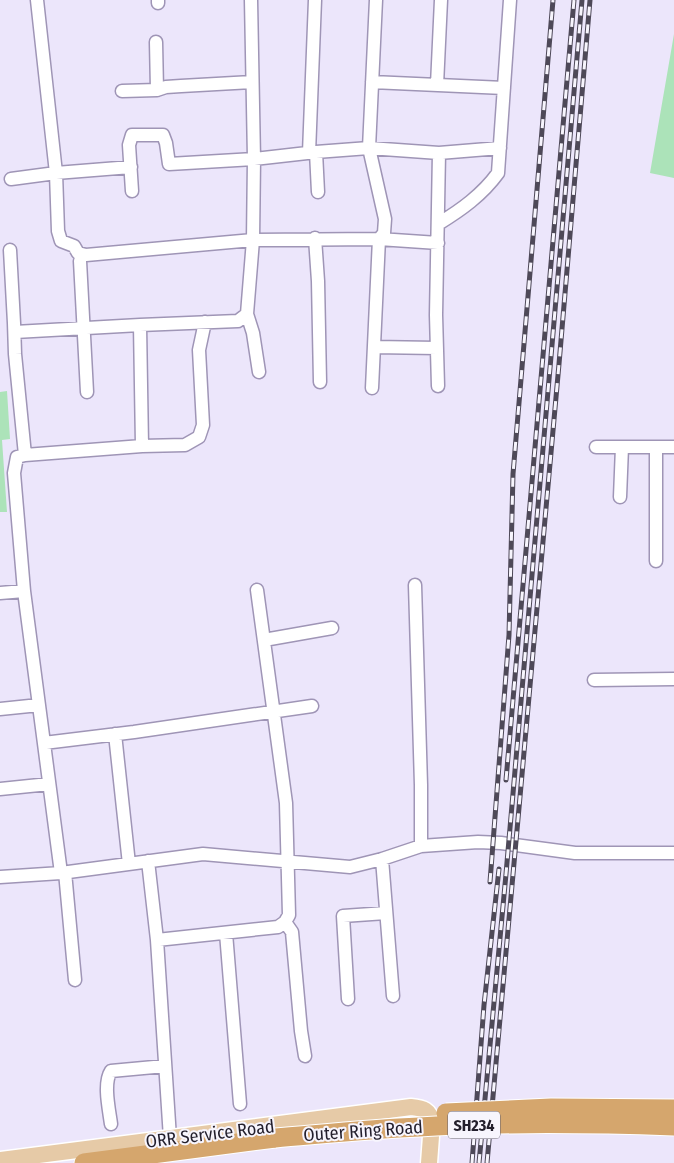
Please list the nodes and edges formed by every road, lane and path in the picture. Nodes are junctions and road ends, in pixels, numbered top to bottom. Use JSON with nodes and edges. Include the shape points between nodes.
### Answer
{"nodes":[{"id":1,"x":37,"y":0,"type":"edge"},
{"id":2,"x":251,"y":0,"type":"edge"},
{"id":3,"x":315,"y":0,"type":"edge"},
{"id":4,"x":376,"y":0,"type":"edge"},
{"id":5,"x":442,"y":0,"type":"edge"},
{"id":6,"x":510,"y":0,"type":"edge"},
{"id":7,"x":156,"y":42,"type":"dead end"},
{"id":8,"x":252,"y":82,"type":"junction"},
{"id":9,"x":372,"y":82,"type":"junction"},
{"id":10,"x":437,"y":85,"type":"junction"},
{"id":11,"x":504,"y":88,"type":"junction"},
{"id":12,"x":157,"y":90,"type":"junction"},
{"id":13,"x":122,"y":91,"type":"dead end"},
{"id":14,"x":369,"y":148,"type":"junction"},
{"id":15,"x":500,"y":148,"type":"junction"},
{"id":16,"x":312,"y":152,"type":"junction"},
{"id":17,"x":439,"y":152,"type":"junction"},
{"id":18,"x":254,"y":159,"type":"junction"},
{"id":19,"x":131,"y":167,"type":"junction"},
{"id":20,"x":56,"y":173,"type":"junction"},
{"id":21,"x":11,"y":179,"type":"dead end"},
{"id":22,"x":132,"y":191,"type":"dead end"},
{"id":23,"x":318,"y":192,"type":"dead end"},
{"id":24,"x":438,"y":224,"type":"junction"},
{"id":25,"x":314,"y":238,"type":"junction"},
{"id":26,"x":379,"y":239,"type":"junction"},
{"id":27,"x":253,"y":240,"type":"junction"},
{"id":28,"x":438,"y":243,"type":"junction"},
{"id":29,"x":10,"y":250,"type":"dead end"},
{"id":30,"x":80,"y":261,"type":"dead end"},
{"id":31,"x":248,"y":314,"type":"junction"},
{"id":32,"x":204,"y":322,"type":"junction"},
{"id":33,"x":140,"y":325,"type":"junction"},
{"id":34,"x":84,"y":328,"type":"junction"},
{"id":35,"x":14,"y":332,"type":"junction"},
{"id":36,"x":374,"y":347,"type":"junction"},
{"id":37,"x":437,"y":348,"type":"junction"},
{"id":38,"x":259,"y":372,"type":"dead end"},
{"id":39,"x":320,"y":382,"type":"dead end"},
{"id":40,"x":438,"y":386,"type":"dead end"},
{"id":41,"x":372,"y":388,"type":"dead end"},
{"id":42,"x":87,"y":392,"type":"dead end"},
{"id":43,"x":142,"y":446,"type":"junction"},
{"id":44,"x":596,"y":447,"type":"dead end"},
{"id":45,"x":622,"y":447,"type":"junction"},
{"id":46,"x":656,"y":447,"type":"junction"},
{"id":47,"x":674,"y":447,"type":"edge"},
{"id":48,"x":25,"y":454,"type":"junction"},
{"id":49,"x":620,"y":497,"type":"dead end"},
{"id":50,"x":656,"y":561,"type":"dead end"},
{"id":51,"x":415,"y":585,"type":"dead end"},
{"id":52,"x":257,"y":590,"type":"dead end"},
{"id":53,"x":24,"y":591,"type":"junction"},
{"id":54,"x":0,"y":593,"type":"edge"},
{"id":55,"x":332,"y":628,"type":"dead end"},
{"id":56,"x":264,"y":640,"type":"junction"},
{"id":57,"x":674,"y":679,"type":"edge"},
{"id":58,"x":594,"y":680,"type":"dead end"},
{"id":59,"x":39,"y":705,"type":"junction"},
{"id":60,"x":312,"y":706,"type":"dead end"},
{"id":61,"x":0,"y":709,"type":"edge"},
{"id":62,"x":273,"y":712,"type":"junction"},
{"id":63,"x":115,"y":734,"type":"junction"},
{"id":64,"x":44,"y":743,"type":"junction"},
{"id":65,"x":49,"y":784,"type":"junction"},
{"id":66,"x":0,"y":789,"type":"edge"},
{"id":67,"x":421,"y":846,"type":"junction"},
{"id":68,"x":674,"y":853,"type":"edge"},
{"id":69,"x":382,"y":859,"type":"junction"},
{"id":70,"x":148,"y":861,"type":"junction"},
{"id":71,"x":287,"y":861,"type":"junction"},
{"id":72,"x":129,"y":864,"type":"junction"},
{"id":73,"x":63,"y":873,"type":"junction"},
{"id":74,"x":0,"y":875,"type":"edge"},
{"id":75,"x":386,"y":912,"type":"junction"},
{"id":76,"x":285,"y":922,"type":"junction"},
{"id":77,"x":226,"y":932,"type":"junction"},
{"id":78,"x":157,"y":940,"type":"junction"},
{"id":79,"x":75,"y":980,"type":"dead end"},
{"id":80,"x":393,"y":996,"type":"dead end"},
{"id":81,"x":348,"y":999,"type":"dead end"},
{"id":82,"x":305,"y":1056,"type":"dead end"},
{"id":83,"x":165,"y":1066,"type":"junction"},
{"id":84,"x":240,"y":1104,"type":"dead end"},
{"id":85,"x":674,"y":1109,"type":"edge"},
{"id":86,"x":111,"y":1124,"type":"dead end"},
{"id":87,"x":674,"y":1126,"type":"edge"},
{"id":88,"x":304,"y":1136,"type":"junction"},
{"id":89,"x":170,"y":1138,"type":"junction"},
{"id":90,"x":0,"y":1160,"type":"edge"},
{"id":91,"x":84,"y":1163,"type":"edge"},
{"id":92,"x":429,"y":1163,"type":"edge"}],
"edges":[{"from":1,"to":20,"type":"street"},
{"from":2,"to":8,"type":"street"},
{"from":3,"to":16,"type":"street"},
{"from":4,"to":9,"type":"street"},
{"from":5,"to":10,"type":"street"},
{"from":6,"to":11,"type":"street"},
{"from":7,"to":12,"type":"street"},
{"from":8,"to":12,"type":"street"},
{"from":8,"to":18,"type":"street"},
{"from":9,"to":10,"type":"street"},
{"from":9,"to":14,"type":"street"},
{"from":10,"to":11,"type":"street"},
{"from":11,"to":15,"type":"street"},
{"from":12,"to":13,"type":"street"},
{"from":14,"to":16,"type":"street"},
{"from":14,"to":17,"type":"street"},
{"from":14,"to":26,"type":"street","via":[[385,219],[384,233]]},
{"from":15,"to":17,"type":"street"},
{"from":15,"to":24,"type":"street","via":[[498,173],[490,184],[461,210]]},
{"from":16,"to":18,"type":"street"},
{"from":16,"to":23,"type":"street"},
{"from":17,"to":24,"type":"street"},
{"from":18,"to":19,"type":"street","via":[[169,164],[163,134],[147,134],[132,136],[129,145]]},
{"from":18,"to":27,"type":"street"},
{"from":19,"to":20,"type":"street"},
{"from":19,"to":22,"type":"street"},
{"from":20,"to":21,"type":"street"},
{"from":20,"to":27,"type":"street","via":[[59,237],[74,246],[78,253],[86,255]]},
{"from":24,"to":28,"type":"street"},
{"from":25,"to":26,"type":"street"},
{"from":25,"to":27,"type":"street"},
{"from":25,"to":39,"type":"street"},
{"from":26,"to":28,"type":"street"},
{"from":26,"to":36,"type":"street"},
{"from":27,"to":31,"type":"street"},
{"from":28,"to":37,"type":"street"},
{"from":29,"to":35,"type":"street"},
{"from":30,"to":34,"type":"street"},
{"from":31,"to":32,"type":"street","via":[[238,321]]},
{"from":31,"to":38,"type":"street"},
{"from":32,"to":33,"type":"street"},
{"from":32,"to":43,"type":"street","via":[[199,350],[204,425],[199,437],[186,445]]},
{"from":33,"to":34,"type":"street"},
{"from":33,"to":43,"type":"street"},
{"from":34,"to":35,"type":"street"},
{"from":34,"to":42,"type":"street"},
{"from":35,"to":48,"type":"street"},
{"from":36,"to":37,"type":"street"},
{"from":36,"to":41,"type":"street"},
{"from":37,"to":40,"type":"street"},
{"from":43,"to":48,"type":"street"},
{"from":44,"to":45,"type":"street"},
{"from":45,"to":46,"type":"street"},
{"from":45,"to":49,"type":"street"},
{"from":46,"to":47,"type":"street"},
{"from":46,"to":50,"type":"street"},
{"from":48,"to":53,"type":"street","via":[[17,457],[14,473]]},
{"from":51,"to":67,"type":"street"},
{"from":52,"to":56,"type":"street"},
{"from":53,"to":54,"type":"street"},
{"from":53,"to":59,"type":"street"},
{"from":55,"to":56,"type":"street"},
{"from":56,"to":62,"type":"street"},
{"from":57,"to":58,"type":"street"},
{"from":59,"to":61,"type":"street"},
{"from":59,"to":64,"type":"street"},
{"from":60,"to":62,"type":"street"},
{"from":62,"to":63,"type":"street"},
{"from":62,"to":71,"type":"street","via":[[286,803]]},
{"from":63,"to":64,"type":"street"},
{"from":63,"to":72,"type":"street"},
{"from":64,"to":65,"type":"street"},
{"from":65,"to":66,"type":"street"},
{"from":65,"to":73,"type":"street"},
{"from":67,"to":68,"type":"street","via":[[478,842],[575,853]]},
{"from":67,"to":69,"type":"street"},
{"from":69,"to":71,"type":"street","via":[[350,867]]},
{"from":69,"to":75,"type":"street"},
{"from":70,"to":71,"type":"street","via":[[203,854]]},
{"from":70,"to":72,"type":"street"},
{"from":70,"to":78,"type":"street"},
{"from":71,"to":76,"type":"street","via":[[289,915]]},
{"from":72,"to":73,"type":"street"},
{"from":73,"to":74,"type":"street"},
{"from":73,"to":79,"type":"street"},
{"from":75,"to":80,"type":"street"},
{"from":75,"to":81,"type":"street","via":[[343,916]]},
{"from":76,"to":77,"type":"street","via":[[278,927]]},
{"from":76,"to":82,"type":"street","via":[[292,932]]},
{"from":77,"to":78,"type":"street"},
{"from":77,"to":84,"type":"street"},
{"from":78,"to":83,"type":"street"},
{"from":83,"to":86,"type":"street","via":[[110,1070],[107,1085]]},
{"from":83,"to":89,"type":"street"},
{"from":85,"to":88,"type":"highway","bridge":true,"via":[[551,1108],[420,1115],[367,1122]]},
{"from":87,"to":88,"type":"highway","name":"Outer Ring Road","number":"SH234","bridge":true,"via":[[510,1124]]},
{"from":88,"to":91,"type":"highway","name":"Outer Ring Road","number":"SH234","bridge":true},
{"from":89,"to":90,"type":"main road","name":"ORR Service Road"},
{"from":89,"to":92,"type":"main road","name":"ORR Service Road","via":[[410,1107],[426,1111],[431,1117]]}]}
